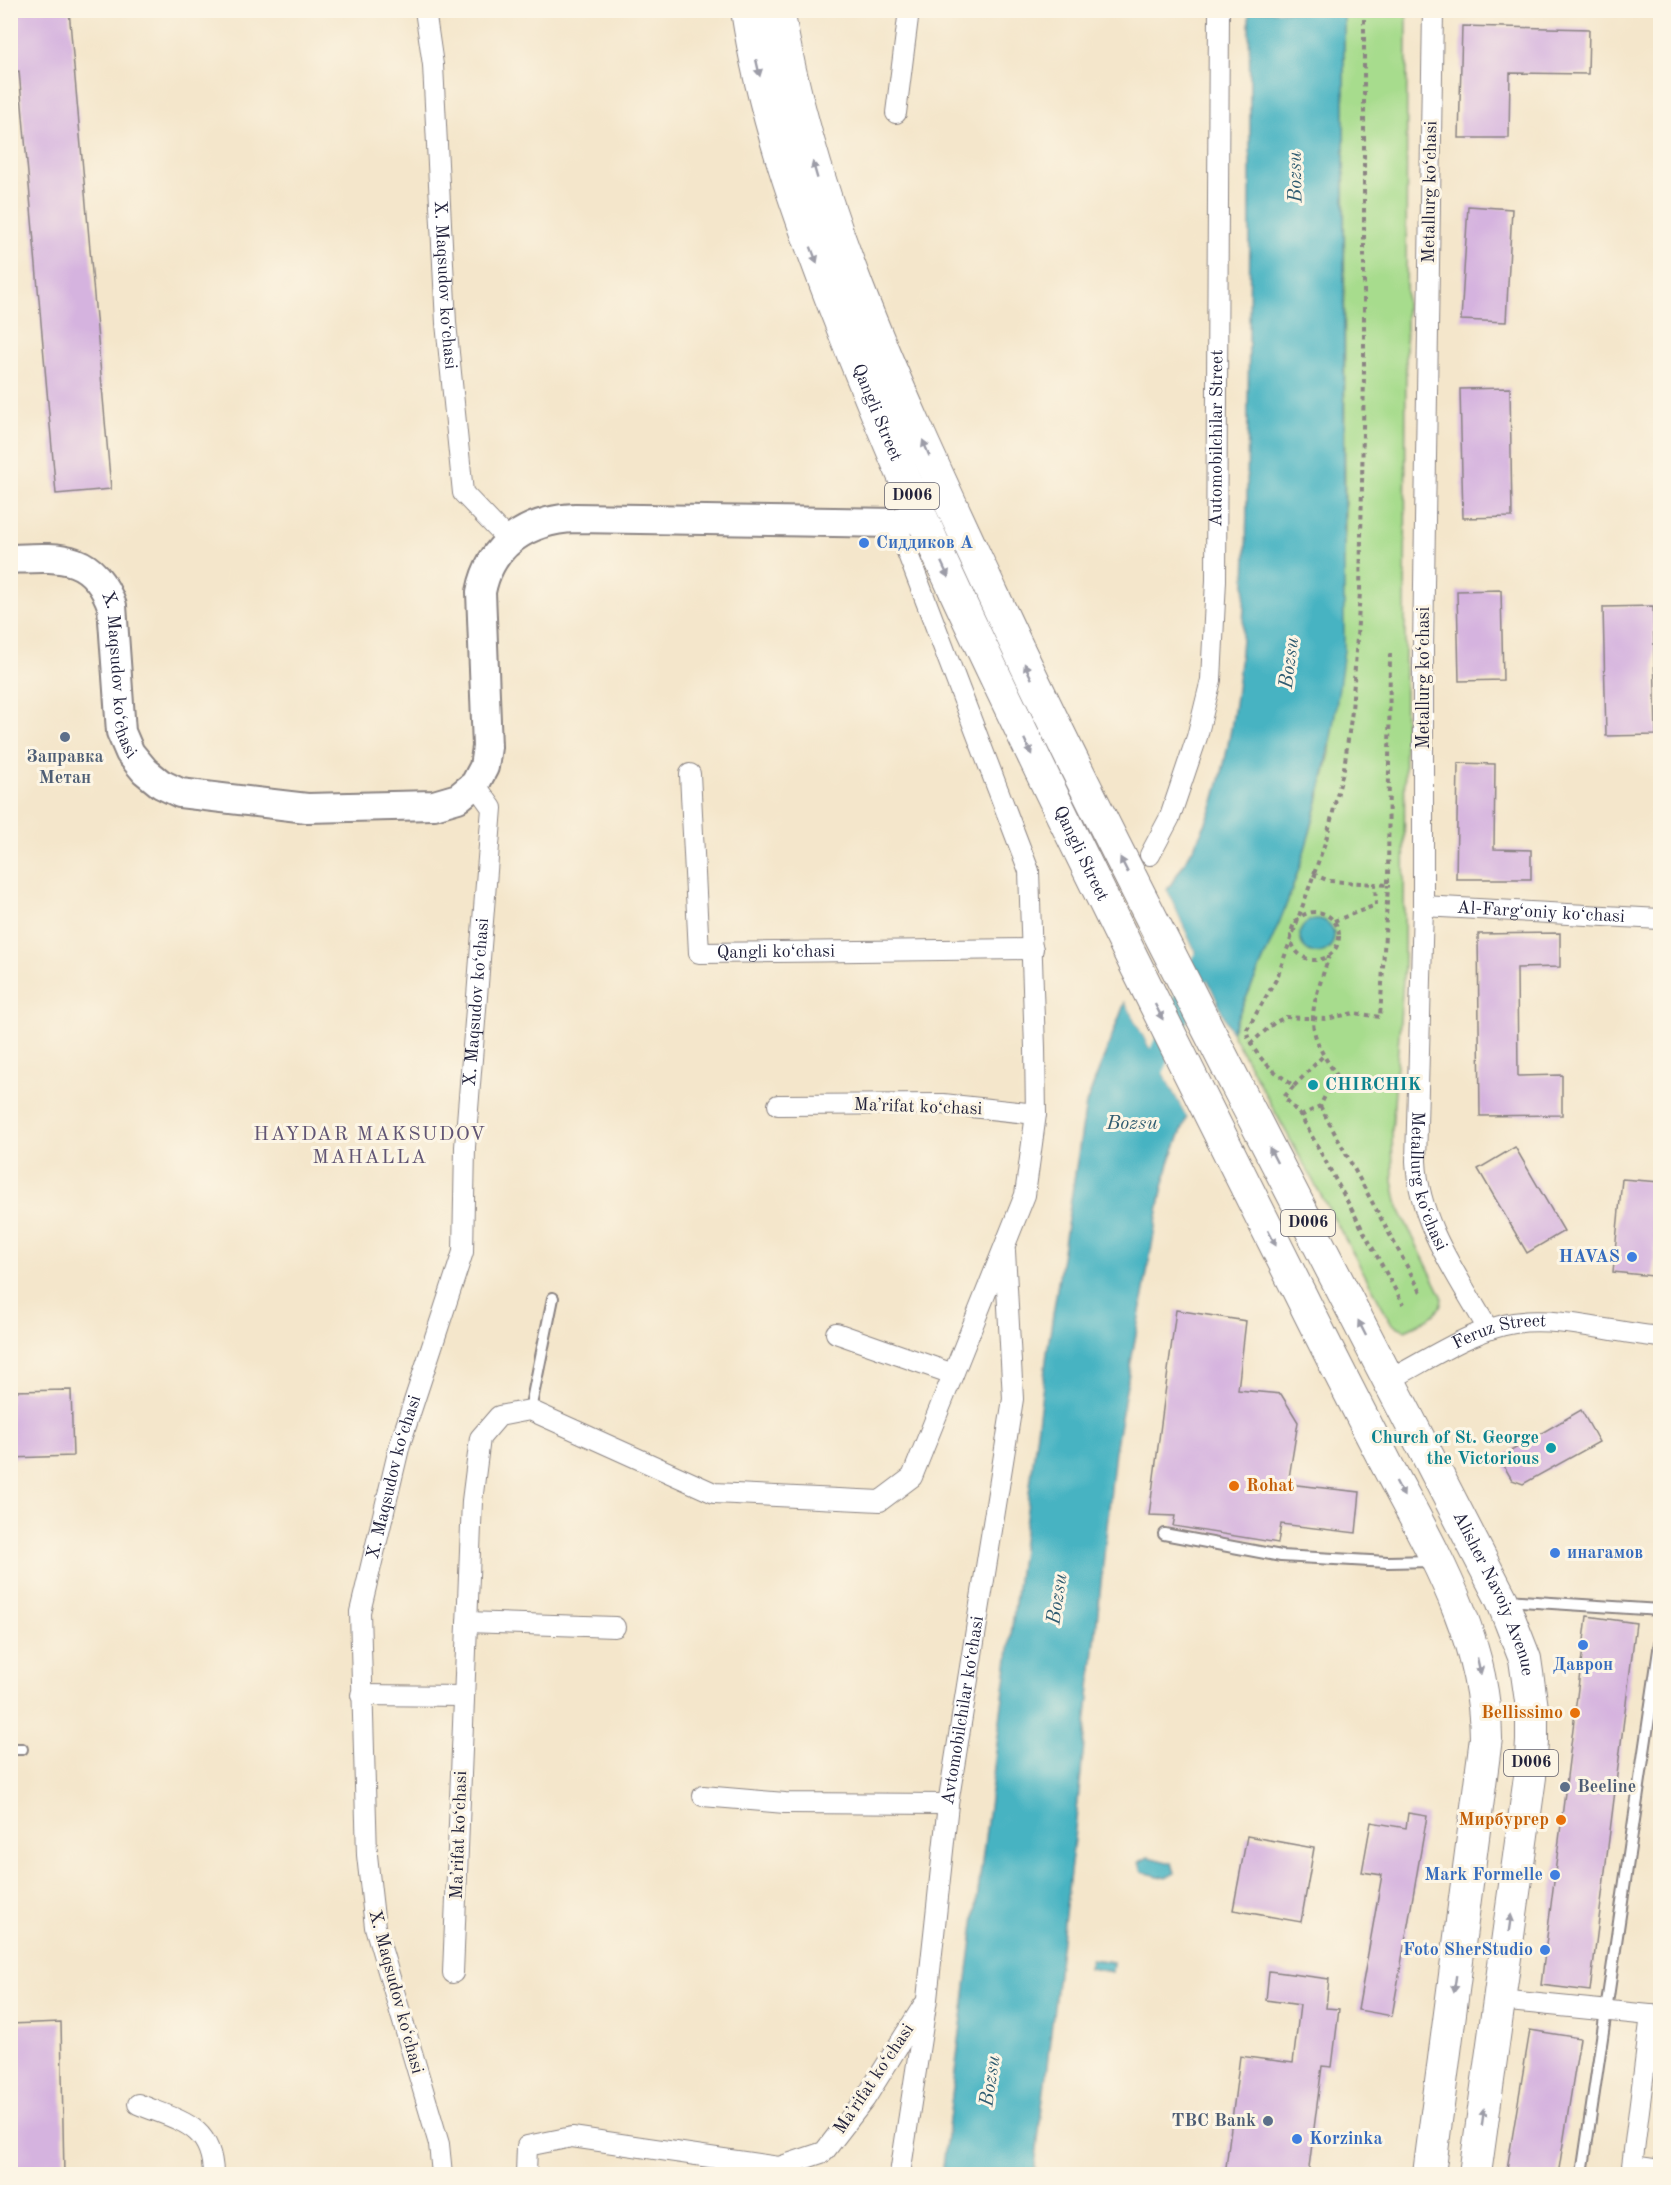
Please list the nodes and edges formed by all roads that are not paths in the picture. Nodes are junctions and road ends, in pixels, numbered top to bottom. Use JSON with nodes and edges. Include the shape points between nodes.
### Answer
{"nodes":[{"id":1,"x":425,"y":10,"type":"edge"},
{"id":2,"x":747,"y":10,"type":"edge"},
{"id":3,"x":778,"y":10,"type":"edge"},
{"id":4,"x":909,"y":10,"type":"edge"},
{"id":5,"x":1219,"y":10,"type":"edge"},
{"id":6,"x":1432,"y":10,"type":"edge"},
{"id":7,"x":896,"y":113,"type":"dead end"},
{"id":8,"x":950,"y":502,"type":"junction"},
{"id":9,"x":908,"y":519,"type":"junction"},
{"id":10,"x":509,"y":541,"type":"junction"},
{"id":11,"x":10,"y":560,"type":"edge"},
{"id":12,"x":690,"y":774,"type":"dead end"},
{"id":13,"x":475,"y":784,"type":"junction"},
{"id":14,"x":1150,"y":855,"type":"dead end"},
{"id":15,"x":1424,"y":906,"type":"junction"},
{"id":16,"x":1660,"y":918,"type":"edge"},
{"id":17,"x":1033,"y":949,"type":"junction"},
{"id":18,"x":1227,"y":1065,"type":"joint"},
{"id":19,"x":778,"y":1105,"type":"dead end"},
{"id":20,"x":1208,"y":1110,"type":"joint"},
{"id":21,"x":1036,"y":1114,"type":"junction"},
{"id":22,"x":1005,"y":1246,"type":"junction"},
{"id":23,"x":553,"y":1299,"type":"dead end"},
{"id":24,"x":1488,"y":1329,"type":"junction"},
{"id":25,"x":836,"y":1333,"type":"dead end"},
{"id":26,"x":1660,"y":1337,"type":"edge"},
{"id":27,"x":953,"y":1374,"type":"junction"},
{"id":28,"x":1389,"y":1380,"type":"junction"},
{"id":29,"x":1353,"y":1400,"type":"junction"},
{"id":30,"x":531,"y":1410,"type":"junction"},
{"id":31,"x":1164,"y":1534,"type":"dead end"},
{"id":32,"x":1437,"y":1560,"type":"junction"},
{"id":33,"x":1502,"y":1600,"type":"junction"},
{"id":34,"x":1660,"y":1610,"type":"edge"},
{"id":35,"x":467,"y":1622,"type":"junction"},
{"id":36,"x":615,"y":1627,"type":"dead end"},
{"id":37,"x":1660,"y":1643,"type":"edge"},
{"id":38,"x":361,"y":1695,"type":"junction"},
{"id":39,"x":464,"y":1696,"type":"junction"},
{"id":40,"x":10,"y":1749,"type":"edge"},
{"id":41,"x":22,"y":1749,"type":"dead end"},
{"id":42,"x":703,"y":1796,"type":"dead end"},
{"id":43,"x":948,"y":1804,"type":"junction"},
{"id":44,"x":453,"y":1973,"type":"dead end"},
{"id":45,"x":927,"y":1999,"type":"junction"},
{"id":46,"x":1499,"y":2000,"type":"junction"},
{"id":47,"x":1606,"y":2010,"type":"junction"},
{"id":48,"x":1656,"y":2015,"type":"edge"},
{"id":49,"x":138,"y":2104,"type":"dead end"},
{"id":50,"x":1660,"y":2170,"type":"edge"},
{"id":51,"x":213,"y":2175,"type":"edge"},
{"id":52,"x":442,"y":2175,"type":"edge"},
{"id":53,"x":526,"y":2175,"type":"edge"},
{"id":54,"x":900,"y":2175,"type":"edge"},
{"id":55,"x":1429,"y":2175,"type":"edge"},
{"id":56,"x":1475,"y":2175,"type":"edge"},
{"id":57,"x":1582,"y":2175,"type":"edge"}],
"edges":[{"from":1,"to":10,"type":"street","name":"X. Maqsudov ko‘chasi","via":[[433,65],[446,322],[463,493]]},
{"from":2,"to":9,"type":"main road","name":"Qangli Street","number":"D006","one_way":true,"via":[[791,191]]},
{"from":8,"to":3,"type":"main road","name":"Qangli Street","number":"D006","one_way":true,"via":[[881,344],[818,180],[794,94]]},
{"from":4,"to":7,"type":"street"},
{"from":5,"to":14,"type":"street","name":"Automobilchilar Street","via":[[1216,580],[1211,680],[1170,817]]},
{"from":6,"to":15,"type":"street","name":"Metallurg ko‘chasi","via":[[1423,649]]},
{"from":8,"to":9,"type":"main road"},
{"from":18,"to":8,"type":"main road","name":"Qangli Street","number":"D006","one_way":true,"via":[[1066,753]]},
{"from":9,"to":10,"type":"street","via":[[560,518],[529,527]]},
{"from":9,"to":17,"type":"street","via":[[1029,871]]},
{"from":9,"to":20,"type":"main road","name":"Qangli Street","number":"D006","one_way":true},
{"from":10,"to":13,"type":"street","via":[[492,558],[481,592],[488,747]]},
{"from":11,"to":13,"type":"street","name":"X. Maqsudov ko‘chasi","via":[[57,557],[76,562],[104,587],[112,606],[121,732],[137,762],[171,789],[319,808],[434,806],[458,798]]},
{"from":12,"to":17,"type":"street","name":"Qangli ko‘chasi","via":[[699,953]]},
{"from":13,"to":38,"type":"street","name":"X. Maqsudov ko‘chasi","via":[[492,808],[465,1148],[464,1252],[400,1444],[360,1611]]},
{"from":15,"to":16,"type":"street","name":"Al-Farg‘oniy ko‘chasi"},
{"from":15,"to":24,"type":"street","name":"Metallurg ko‘chasi","via":[[1416,1161],[1419,1191],[1428,1221]]},
{"from":17,"to":21,"type":"street"},
{"from":28,"to":18,"type":"main road","name":"Alisher Navoiy Avenue","number":"D006","one_way":true},
{"from":19,"to":21,"type":"street","name":"Maʼrifat ko‘chasi","via":[[943,1104]]},
{"from":20,"to":29,"type":"main road","name":"Alisher Navoiy Avenue","number":"D006","one_way":true},
{"from":21,"to":22,"type":"street","via":[[1025,1195]]},
{"from":22,"to":27,"type":"street"},
{"from":22,"to":43,"type":"street","name":"Avtomobilchilar ko‘chasi","via":[[1013,1399]]},
{"from":23,"to":30,"type":"lane"},
{"from":24,"to":26,"type":"street","name":"Feruz Street","via":[[1534,1321]]},
{"from":24,"to":28,"type":"street","name":"Feruz Street"},
{"from":25,"to":27,"type":"street"},
{"from":27,"to":30,"type":"street","via":[[912,1477],[880,1501],[714,1493]]},
{"from":28,"to":29,"type":"main road","name":"Feruz Street"},
{"from":28,"to":33,"type":"main road","name":"Alisher Navoiy Avenue","number":"D006"},
{"from":29,"to":32,"type":"main road","name":"Alisher Navoiy Avenue","number":"D006","one_way":true},
{"from":30,"to":35,"type":"street","name":"Maʼrifat ko‘chasi","via":[[499,1416],[480,1438],[472,1501]]},
{"from":31,"to":32,"type":"lane","via":[[1281,1556],[1388,1562]]},
{"from":32,"to":55,"type":"main road","name":"Alisher Navoiy Avenue","number":"D006","one_way":true,"via":[[1473,1643],[1484,1695],[1486,1738]]},
{"from":33,"to":34,"type":"lane"},
{"from":46,"to":33,"type":"main road","name":"Alisher Navoiy Avenue","number":"D006","one_way":true,"via":[[1532,1741],[1525,1659]]},
{"from":35,"to":36,"type":"street"},
{"from":35,"to":39,"type":"street","name":"Maʼrifat ko‘chasi"},
{"from":37,"to":47,"type":"lane"},
{"from":38,"to":39,"type":"street"},
{"from":38,"to":52,"type":"street","name":"X. Maqsudov ko‘chasi","via":[[367,1855],[375,1927],[439,2144]]},
{"from":39,"to":44,"type":"street","name":"Maʼrifat ko‘chasi"},
{"from":40,"to":41,"type":"lane"},
{"from":42,"to":43,"type":"street","via":[[785,1803]]},
{"from":43,"to":45,"type":"street","name":"Avtomobilchilar ko‘chasi"},
{"from":45,"to":53,"type":"street","name":"Maʼrifat ko‘chasi","via":[[865,2099],[824,2152],[779,2167],[572,2137],[527,2146]]},
{"from":45,"to":54,"type":"street","name":"Avtomobilchilar ko‘chasi"},
{"from":46,"to":47,"type":"street"},
{"from":56,"to":46,"type":"main road","name":"Alisher Navoiy Avenue","number":"D006","one_way":true},
{"from":47,"to":48,"type":"street"},
{"from":47,"to":57,"type":"lane"},
{"from":48,"to":50,"type":"street","via":[[1632,2166]]},
{"from":49,"to":51,"type":"street","via":[[188,2125],[203,2136],[212,2153]]}]}
